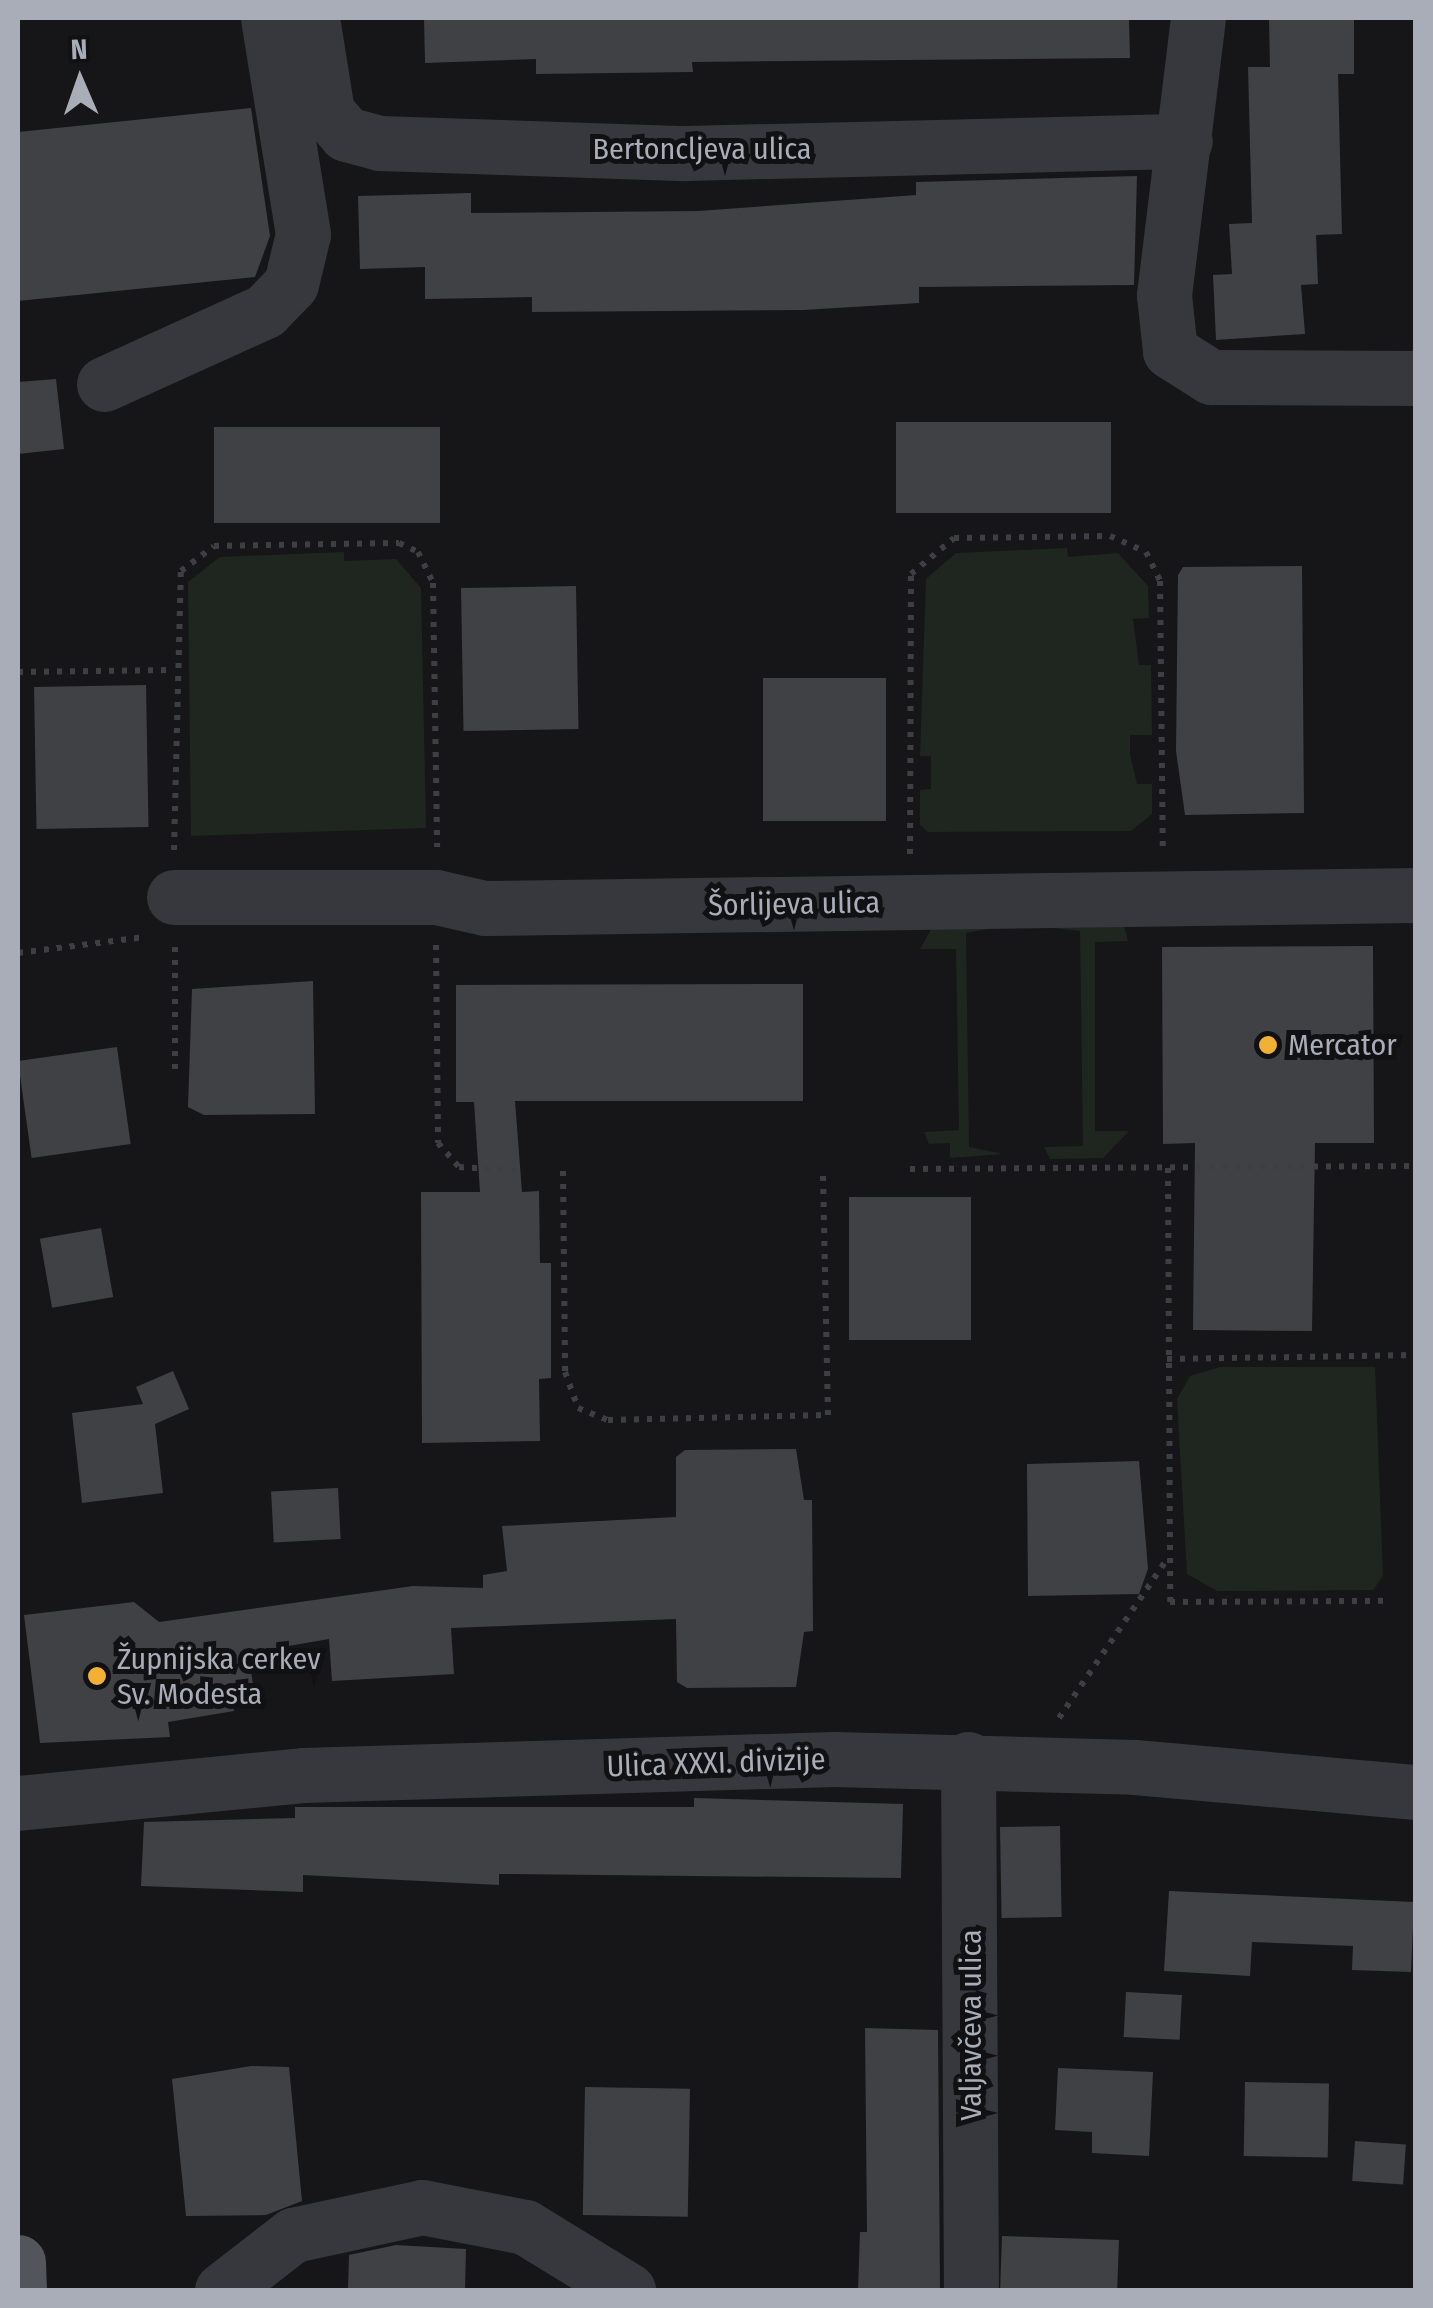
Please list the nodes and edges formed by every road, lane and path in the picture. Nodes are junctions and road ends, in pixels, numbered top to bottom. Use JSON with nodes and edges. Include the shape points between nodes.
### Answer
{"nodes":[{"id":1,"x":268,"y":18,"type":"edge"},
{"id":2,"x":312,"y":18,"type":"edge"},
{"id":3,"x":1198,"y":18,"type":"edge"},
{"id":4,"x":1185,"y":141,"type":"junction"},
{"id":5,"x":1416,"y":378,"type":"edge"},
{"id":6,"x":104,"y":384,"type":"dead end"},
{"id":7,"x":174,"y":670,"type":"junction"},
{"id":8,"x":18,"y":672,"type":"edge"},
{"id":9,"x":1416,"y":896,"type":"edge"},
{"id":10,"x":436,"y":897,"type":"junction"},
{"id":11,"x":1164,"y":898,"type":"junction"},
{"id":12,"x":912,"y":903,"type":"junction"},
{"id":13,"x":174,"y":915,"type":"junction"},
{"id":14,"x":18,"y":953,"type":"edge"},
{"id":15,"x":175,"y":1076,"type":"dead end"},
{"id":16,"x":1416,"y":1166,"type":"edge"},
{"id":17,"x":1168,"y":1168,"type":"junction"},
{"id":18,"x":824,"y":1170,"type":"dead end"},
{"id":19,"x":910,"y":1170,"type":"dead end"},
{"id":20,"x":521,"y":1171,"type":"dead end"},
{"id":21,"x":563,"y":1171,"type":"dead end"},
{"id":22,"x":1416,"y":1356,"type":"edge"},
{"id":23,"x":1167,"y":1359,"type":"junction"},
{"id":24,"x":1170,"y":1556,"type":"junction"},
{"id":25,"x":1389,"y":1601,"type":"dead end"},
{"id":26,"x":1047,"y":1736,"type":"dead end"},
{"id":27,"x":968,"y":1759,"type":"junction"},
{"id":28,"x":1416,"y":1792,"type":"edge"},
{"id":29,"x":18,"y":1803,"type":"edge"},
{"id":30,"x":18,"y":2262,"type":"edge"},
{"id":31,"x":19,"y":2290,"type":"edge"},
{"id":32,"x":222,"y":2290,"type":"edge"},
{"id":33,"x":628,"y":2290,"type":"edge"},
{"id":34,"x":971,"y":2290,"type":"edge"}],
"edges":[{"from":1,"to":6,"type":"street","via":[[303,234],[291,284],[265,310]]},
{"from":2,"to":4,"type":"street","name":"Bertoncljeva ulica","via":[[327,112],[346,134],[379,143],[686,153]]},
{"from":3,"to":4,"type":"street"},
{"from":4,"to":5,"type":"street","via":[[1162,326],[1186,368],[1212,377]]},
{"from":7,"to":8,"type":"path"},
{"from":7,"to":10,"type":"path","via":[[173,593],[196,554],[214,546],[399,543],[418,552],[432,583]]},
{"from":7,"to":13,"type":"path"},
{"from":9,"to":11,"type":"street","name":"Šorlijeva ulica"},
{"from":10,"to":12,"type":"street","name":"Šorlijeva ulica","via":[[485,908]]},
{"from":10,"to":13,"type":"street","name":"Šorlijeva ulica"},
{"from":10,"to":20,"type":"path","via":[[438,1143],[459,1167]]},
{"from":11,"to":12,"type":"street","name":"Šorlijeva ulica"},
{"from":11,"to":12,"type":"path","via":[[1155,565],[1110,536],[954,538],[920,560],[907,596]]},
{"from":13,"to":14,"type":"path"},
{"from":13,"to":15,"type":"path"},
{"from":16,"to":17,"type":"path"},
{"from":17,"to":19,"type":"path"},
{"from":17,"to":23,"type":"path"},
{"from":18,"to":21,"type":"path","via":[[828,1414],[608,1420],[578,1408],[565,1372]]},
{"from":22,"to":23,"type":"path"},
{"from":23,"to":24,"type":"path"},
{"from":24,"to":25,"type":"path","via":[[1170,1602]]},
{"from":24,"to":26,"type":"path"},
{"from":27,"to":28,"type":"street","name":"Ulica XXXI. divizije"},
{"from":27,"to":29,"type":"street","name":"Ulica XXXI. divizije","via":[[302,1775]]},
{"from":27,"to":34,"type":"street","name":"Valjavčeva ulica"},
{"from":30,"to":31,"type":"main road"},
{"from":32,"to":33,"type":"street","via":[[293,2235],[422,2207],[525,2227]]}]}
